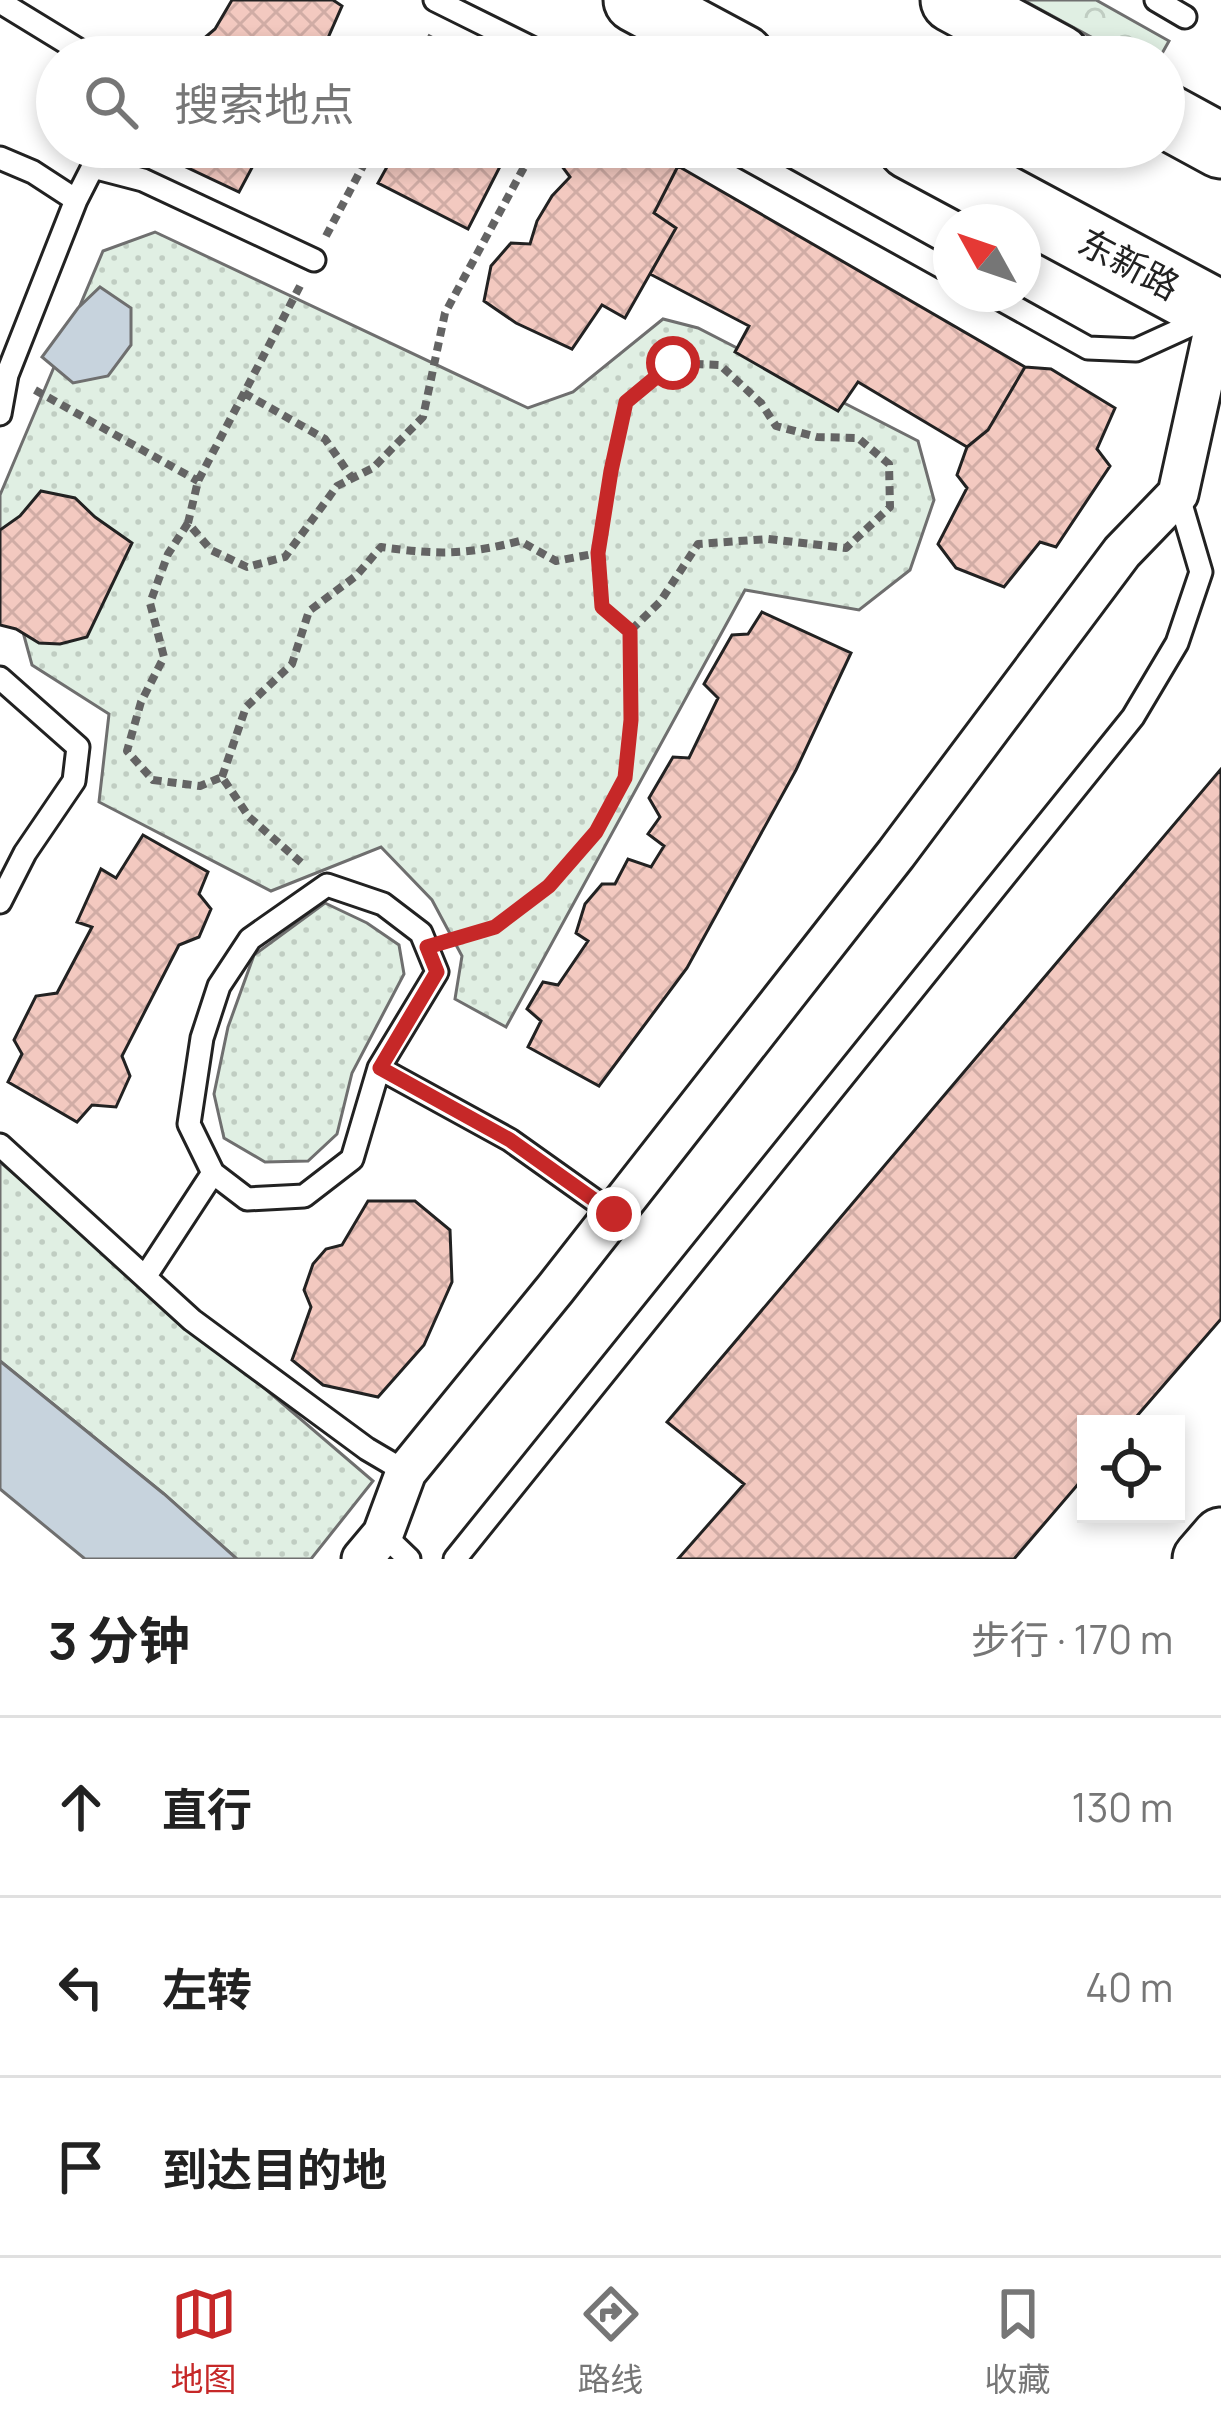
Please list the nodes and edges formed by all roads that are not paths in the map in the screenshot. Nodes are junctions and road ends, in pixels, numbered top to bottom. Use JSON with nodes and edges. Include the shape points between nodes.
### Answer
{"nodes":[{"id":1,"x":435,"y":0,"type":"edge"},
{"id":2,"x":636,"y":0,"type":"edge"},
{"id":3,"x":953,"y":0,"type":"edge"},
{"id":4,"x":1156,"y":0,"type":"edge"},
{"id":5,"x":0,"y":2,"type":"edge"},
{"id":6,"x":1185,"y":17,"type":"dead end"},
{"id":7,"x":56,"y":36,"type":"edge"},
{"id":8,"x":508,"y":36,"type":"edge"},
{"id":9,"x":703,"y":36,"type":"edge"},
{"id":10,"x":1019,"y":36,"type":"edge"},
{"id":11,"x":1185,"y":126,"type":"edge"},
{"id":12,"x":1220,"y":144,"type":"edge"},
{"id":13,"x":0,"y":158,"type":"edge"},
{"id":14,"x":92,"y":168,"type":"edge"},
{"id":15,"x":120,"y":168,"type":"edge"},
{"id":16,"x":765,"y":168,"type":"edge"},
{"id":17,"x":949,"y":168,"type":"edge"},
{"id":18,"x":76,"y":200,"type":"junction"},
{"id":19,"x":314,"y":260,"type":"road end"},
{"id":20,"x":933,"y":262,"type":"edge"},
{"id":21,"x":1024,"y":312,"type":"edge"},
{"id":22,"x":1220,"y":313,"type":"edge"},
{"id":23,"x":0,"y":413,"type":"edge"},
{"id":24,"x":1178,"y":494,"type":"junction"},
{"id":25,"x":0,"y":678,"type":"edge"},
{"id":26,"x":0,"y":902,"type":"edge"},
{"id":27,"x":380,"y":1068,"type":"junction"},
{"id":28,"x":0,"y":1145,"type":"edge"},
{"id":29,"x":213,"y":1173,"type":"junction"},
{"id":30,"x":614,"y":1214,"type":"junction"},
{"id":31,"x":145,"y":1277,"type":"junction"},
{"id":32,"x":406,"y":1472,"type":"junction"},
{"id":33,"x":1221,"y":1537,"type":"edge"},
{"id":34,"x":385,"y":1551,"type":"edge"},
{"id":35,"x":455,"y":1559,"type":"edge"},
{"id":36,"x":1202,"y":1559,"type":"edge"}],
"edges":[{"from":1,"to":8,"type":"lane"},
{"from":2,"to":9,"type":"main road"},
{"from":3,"to":10,"type":"main road"},
{"from":4,"to":6,"type":"lane"},
{"from":5,"to":7,"type":"lane"},
{"from":11,"to":12,"type":"main road"},
{"from":13,"to":18,"type":"lane"},
{"from":14,"to":18,"type":"lane"},
{"from":15,"to":19,"type":"lane"},
{"from":16,"to":20,"type":"lane"},
{"from":17,"to":22,"type":"main road","name":"东新路"},
{"from":18,"to":23,"type":"lane","via":[[7,375]]},
{"from":21,"to":22,"type":"lane","via":[[1088,348],[1136,350]]},
{"from":22,"to":24,"type":"street"},
{"from":24,"to":30,"type":"street","via":[[1122,552]]},
{"from":24,"to":35,"type":"lane","via":[[1201,572],[1177,643],[1133,717]]},
{"from":25,"to":26,"type":"lane","via":[[79,747],[74,781]]},
{"from":27,"to":29,"type":"lane","via":[[352,1159],[304,1196],[247,1199]]},
{"from":27,"to":29,"type":"lane","via":[[437,972],[421,933],[383,904],[327,885],[250,939],[219,986],[189,1124]]},
{"from":27,"to":30,"type":"lane","via":[[510,1140]]},
{"from":28,"to":31,"type":"lane"},
{"from":29,"to":31,"type":"lane"},
{"from":30,"to":32,"type":"street"},
{"from":31,"to":32,"type":"lane","via":[[192,1320]]},
{"from":32,"to":34,"type":"street"},
{"from":33,"to":36,"type":"main road"}]}
